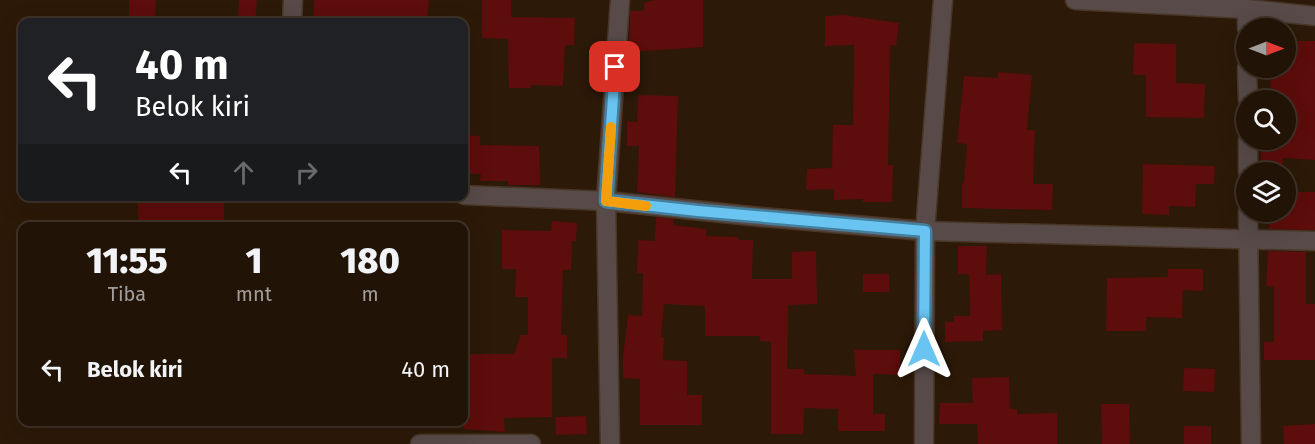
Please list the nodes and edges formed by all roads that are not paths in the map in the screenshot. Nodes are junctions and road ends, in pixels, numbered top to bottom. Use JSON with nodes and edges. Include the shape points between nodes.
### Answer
{"nodes":[{"id":1,"x":293,"y":0,"type":"edge"},
{"id":2,"x":620,"y":0,"type":"edge"},
{"id":3,"x":943,"y":0,"type":"edge"},
{"id":4,"x":1075,"y":0,"type":"edge"},
{"id":5,"x":1247,"y":9,"type":"junction"},
{"id":6,"x":1315,"y":16,"type":"edge"},
{"id":7,"x":292,"y":18,"type":"edge"},
{"id":8,"x":1247,"y":18,"type":"edge"},
{"id":9,"x":468,"y":195,"type":"edge"},
{"id":10,"x":606,"y":201,"type":"junction"},
{"id":11,"x":1248,"y":222,"type":"edge"},
{"id":12,"x":925,"y":231,"type":"junction"},
{"id":13,"x":1248,"y":239,"type":"junction"},
{"id":14,"x":1315,"y":241,"type":"edge"},
{"id":15,"x":420,"y":444,"type":"edge"},
{"id":16,"x":531,"y":444,"type":"edge"},
{"id":17,"x":610,"y":444,"type":"edge"},
{"id":18,"x":924,"y":444,"type":"edge"},
{"id":19,"x":1251,"y":444,"type":"edge"}],
"edges":[{"from":1,"to":7,"type":"street"},
{"from":2,"to":10,"type":"street"},
{"from":3,"to":12,"type":"street"},
{"from":4,"to":5,"type":"street"},
{"from":5,"to":6,"type":"street"},
{"from":5,"to":8,"type":"street"},
{"from":9,"to":10,"type":"street"},
{"from":10,"to":12,"type":"street"},
{"from":10,"to":17,"type":"street"},
{"from":11,"to":13,"type":"street"},
{"from":12,"to":13,"type":"street"},
{"from":12,"to":18,"type":"street"},
{"from":13,"to":14,"type":"street"},
{"from":13,"to":19,"type":"street"},
{"from":15,"to":16,"type":"street"}]}
